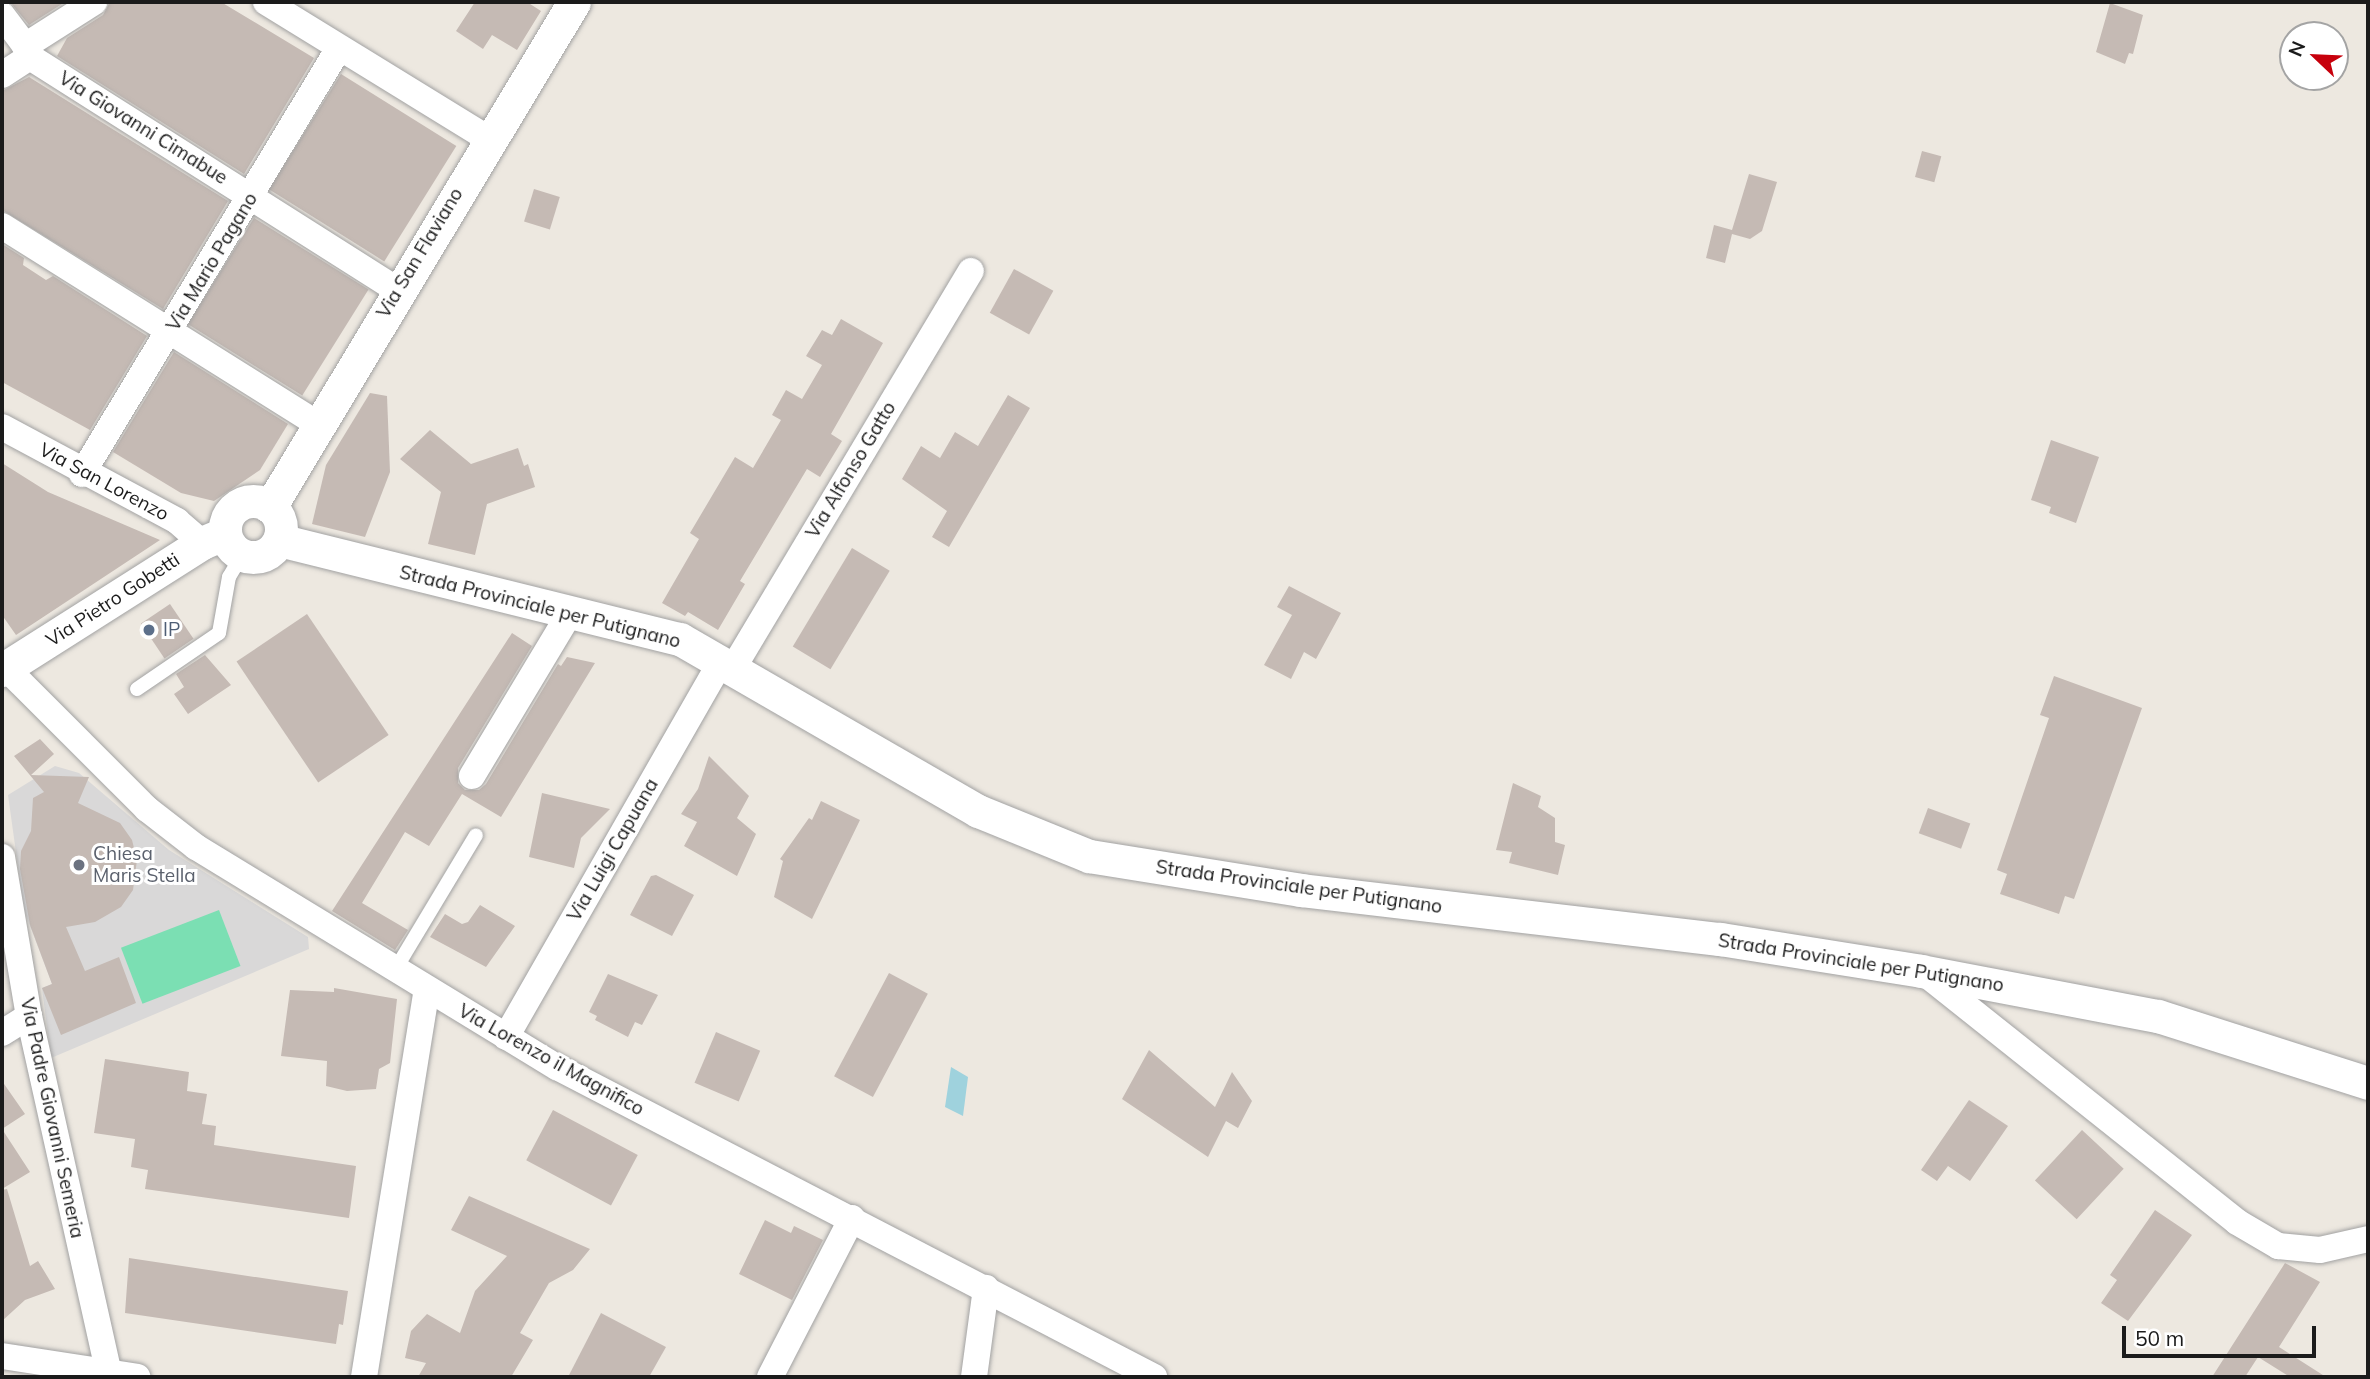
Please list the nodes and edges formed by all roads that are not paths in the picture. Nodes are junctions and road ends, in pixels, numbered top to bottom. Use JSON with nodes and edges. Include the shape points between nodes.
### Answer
{"nodes":[{"id":1,"x":94,"y":2,"type":"edge"},
{"id":2,"x":266,"y":2,"type":"edge"},
{"id":3,"x":574,"y":2,"type":"edge"},
{"id":4,"x":2,"y":15,"type":"edge"},
{"id":5,"x":338,"y":49,"type":"junction"},
{"id":6,"x":27,"y":52,"type":"junction"},
{"id":7,"x":2,"y":75,"type":"edge"},
{"id":8,"x":489,"y":139,"type":"junction"},
{"id":9,"x":251,"y":197,"type":"junction"},
{"id":10,"x":2,"y":226,"type":"edge"},
{"id":11,"x":971,"y":271,"type":"dead end"},
{"id":12,"x":397,"y":290,"type":"junction"},
{"id":13,"x":169,"y":334,"type":"junction"},
{"id":14,"x":319,"y":425,"type":"junction"},
{"id":15,"x":2,"y":427,"type":"edge"},
{"id":16,"x":82,"y":474,"type":"junction"},
{"id":17,"x":270,"y":507,"type":"junction"},
{"id":18,"x":279,"y":540,"type":"junction"},
{"id":19,"x":223,"y":544,"type":"junction"},
{"id":20,"x":570,"y":613,"type":"junction"},
{"id":21,"x":726,"y":666,"type":"junction"},
{"id":22,"x":3,"y":667,"type":"edge"},
{"id":23,"x":137,"y":689,"type":"dead end"},
{"id":24,"x":472,"y":776,"type":"dead end"},
{"id":25,"x":476,"y":835,"type":"dead end"},
{"id":26,"x":2,"y":857,"type":"edge"},
{"id":27,"x":396,"y":970,"type":"junction"},
{"id":28,"x":1921,"y":971,"type":"junction"},
{"id":29,"x":427,"y":989,"type":"junction"},
{"id":30,"x":29,"y":1016,"type":"junction"},
{"id":31,"x":2,"y":1032,"type":"edge"},
{"id":32,"x":506,"y":1037,"type":"junction"},
{"id":33,"x":2368,"y":1083,"type":"edge"},
{"id":34,"x":852,"y":1219,"type":"junction"},
{"id":35,"x":2368,"y":1239,"type":"edge"},
{"id":36,"x":986,"y":1288,"type":"junction"},
{"id":37,"x":2,"y":1356,"type":"edge"},
{"id":38,"x":109,"y":1376,"type":"edge"},
{"id":39,"x":137,"y":1377,"type":"edge"},
{"id":40,"x":364,"y":1377,"type":"edge"},
{"id":41,"x":771,"y":1377,"type":"edge"},
{"id":42,"x":974,"y":1377,"type":"edge"},
{"id":43,"x":1154,"y":1377,"type":"edge"}],
"edges":[{"from":1,"to":6,"type":"street"},
{"from":2,"to":5,"type":"street"},
{"from":3,"to":8,"type":"street","name":"Via San Flaviano"},
{"from":4,"to":6,"type":"street","name":"Via Giovanni Cimabue"},
{"from":5,"to":8,"type":"street"},
{"from":5,"to":9,"type":"street","name":"Via Mario Pagano"},
{"from":6,"to":7,"type":"street"},
{"from":6,"to":9,"type":"street","name":"Via Giovanni Cimabue"},
{"from":8,"to":12,"type":"street","name":"Via San Flaviano"},
{"from":9,"to":12,"type":"street","name":"Via Giovanni Cimabue"},
{"from":9,"to":13,"type":"street","name":"Via Mario Pagano"},
{"from":10,"to":13,"type":"street"},
{"from":11,"to":21,"type":"street","name":"Via Alfonso Gatto"},
{"from":12,"to":14,"type":"street","name":"Via San Flaviano"},
{"from":13,"to":14,"type":"street"},
{"from":13,"to":16,"type":"street","name":"Via Mario Pagano"},
{"from":14,"to":17,"type":"street","name":"Via San Flaviano"},
{"from":15,"to":16,"type":"street","name":"Via San Lorenzo"},
{"from":16,"to":19,"type":"street","name":"Via San Lorenzo"},
{"from":17,"to":18,"type":"street","via":[[279,519]]},
{"from":17,"to":19,"type":"street","via":[[242,503],[227,519]]},
{"from":18,"to":19,"type":"street","via":[[263,555]]},
{"from":18,"to":20,"type":"street","name":"Strada Provinciale per Putignano"},
{"from":19,"to":22,"type":"street","name":"Via Pietro Gobetti"},
{"from":19,"to":23,"type":"lane","via":[[229,577],[219,633]]},
{"from":20,"to":21,"type":"street","name":"Strada Provinciale per Putignano","via":[[680,639]]},
{"from":20,"to":24,"type":"street"},
{"from":21,"to":28,"type":"street","name":"Strada Provinciale per Putignano","via":[[978,811],[1089,856],[1301,890],[1720,939]]},
{"from":21,"to":32,"type":"street","name":"Via Luigi Capuana"},
{"from":22,"to":27,"type":"street","name":"Via Lorenzo il Magnifico","via":[[147,809],[196,848]]},
{"from":25,"to":27,"type":"lane"},
{"from":26,"to":30,"type":"street","name":"Via Padre Giovanni Semeria"},
{"from":27,"to":29,"type":"street","name":"Via Lorenzo il Magnifico"},
{"from":28,"to":33,"type":"street","name":"Strada Provinciale per Putignano","via":[[2158,1016]]},
{"from":28,"to":35,"type":"street","via":[[2237,1222],[2278,1246],[2320,1250]]},
{"from":29,"to":32,"type":"street","name":"Via Lorenzo il Magnifico"},
{"from":29,"to":40,"type":"street"},
{"from":30,"to":31,"type":"street"},
{"from":30,"to":38,"type":"street","name":"Via Padre Giovanni Semeria"},
{"from":32,"to":34,"type":"street","name":"Via Lorenzo il Magnifico"},
{"from":34,"to":36,"type":"street","name":"Via Lorenzo il Magnifico"},
{"from":34,"to":41,"type":"street"},
{"from":36,"to":42,"type":"street"},
{"from":36,"to":43,"type":"street","name":"Via Lorenzo il Magnifico"},
{"from":37,"to":38,"type":"street"},
{"from":38,"to":39,"type":"street"}]}
